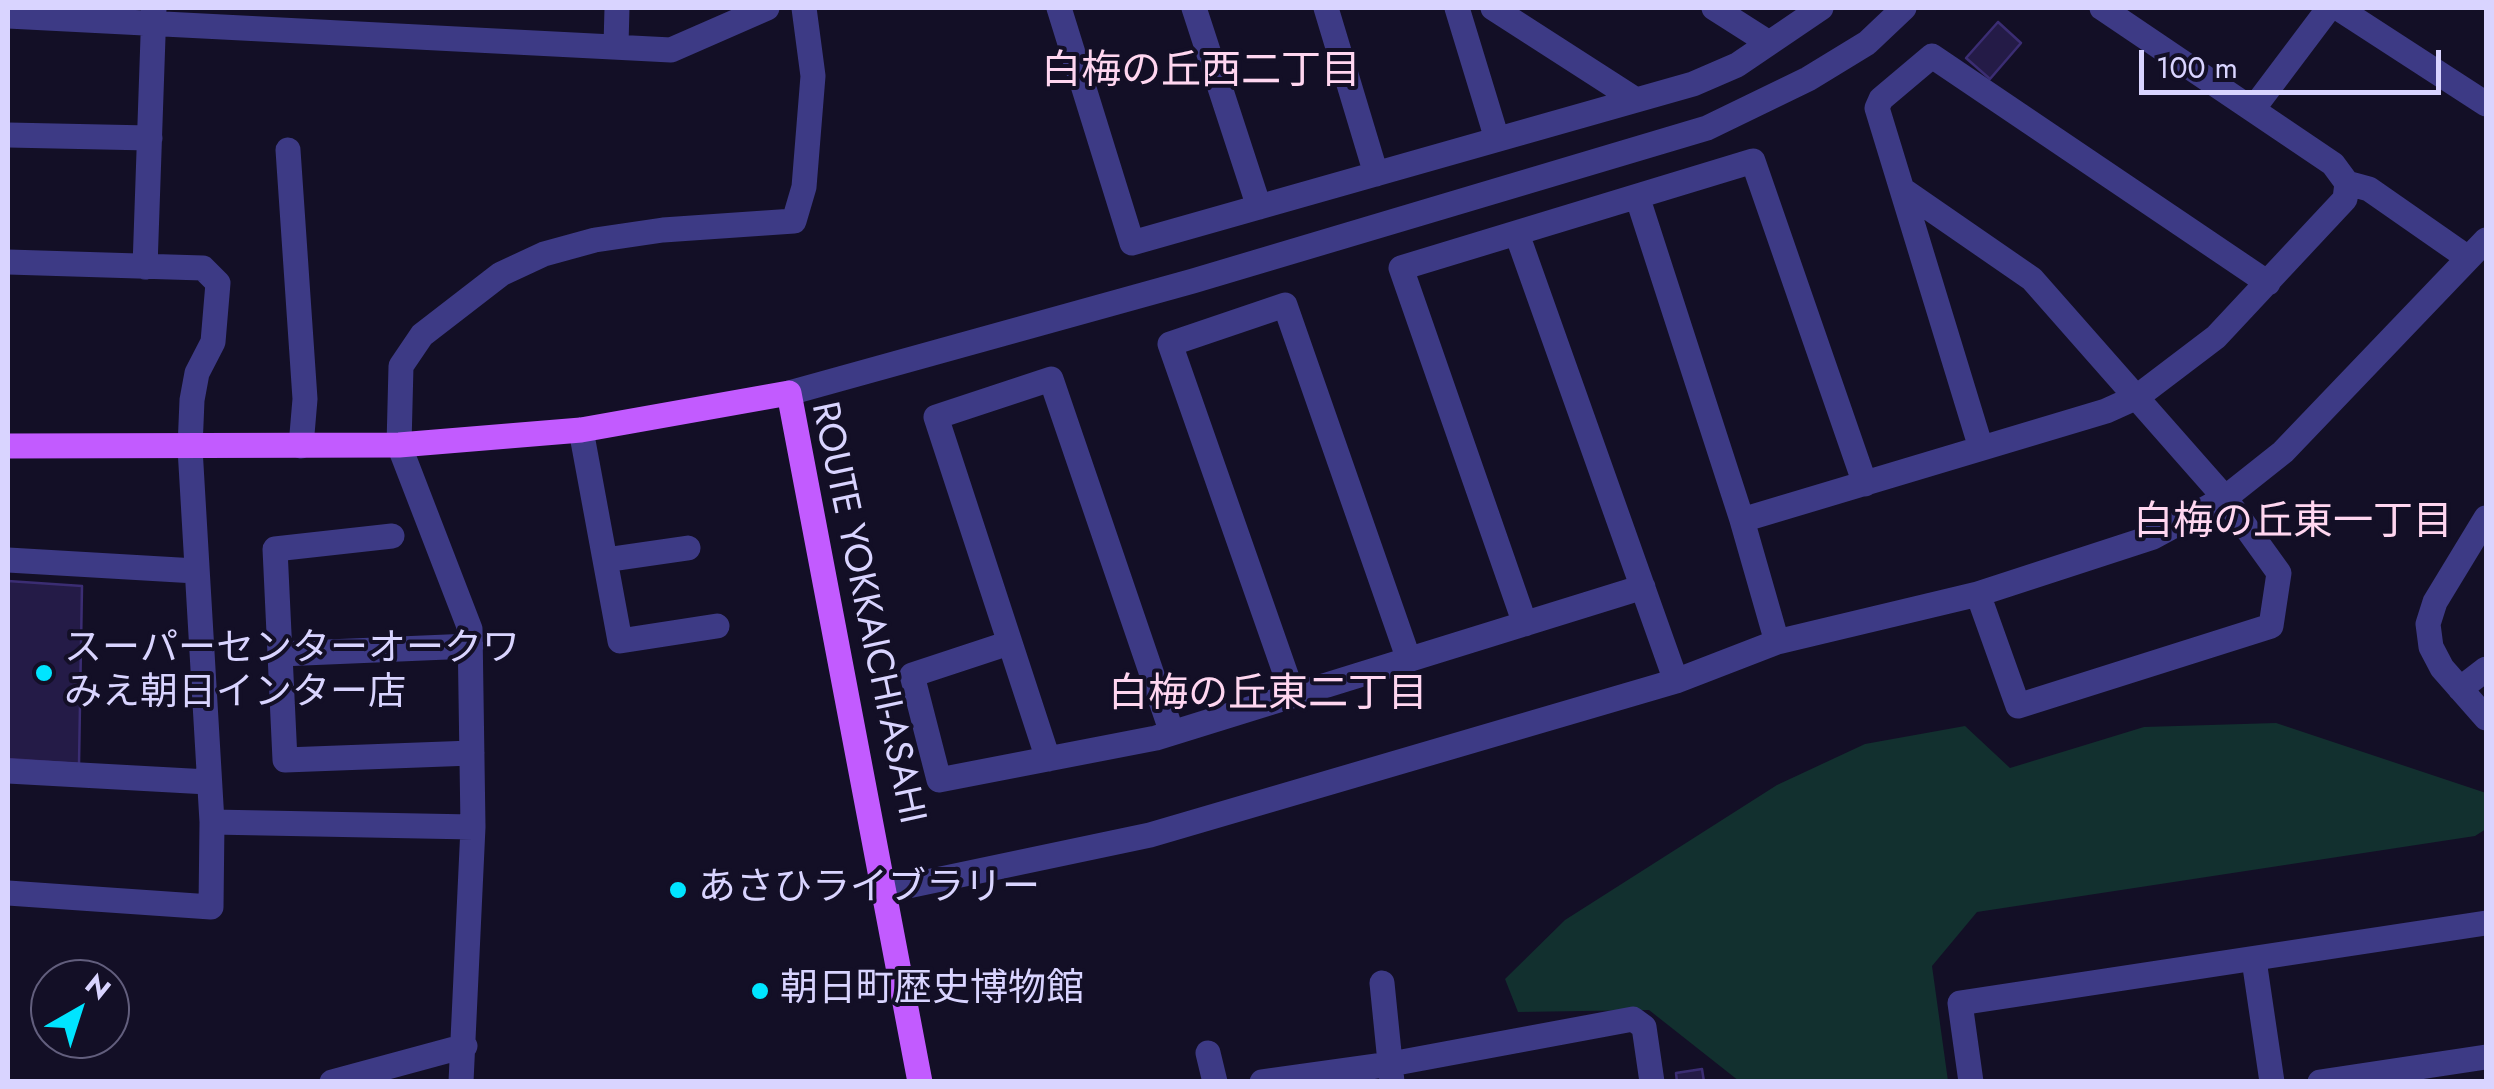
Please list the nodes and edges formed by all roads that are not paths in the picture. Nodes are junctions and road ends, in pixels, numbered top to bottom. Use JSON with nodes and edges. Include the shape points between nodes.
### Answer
{"nodes":[{"id":1,"x":617,"y":8,"type":"edge"},
{"id":2,"x":804,"y":8,"type":"edge"},
{"id":3,"x":1059,"y":8,"type":"edge"},
{"id":4,"x":1194,"y":8,"type":"edge"},
{"id":5,"x":1326,"y":8,"type":"edge"},
{"id":6,"x":1457,"y":8,"type":"edge"},
{"id":7,"x":1494,"y":8,"type":"edge"},
{"id":8,"x":1714,"y":8,"type":"edge"},
{"id":9,"x":1821,"y":8,"type":"edge"},
{"id":10,"x":1904,"y":8,"type":"edge"},
{"id":11,"x":2102,"y":8,"type":"edge"},
{"id":12,"x":2329,"y":8,"type":"edge"},
{"id":13,"x":2338,"y":8,"type":"edge"},
{"id":14,"x":761,"y":9,"type":"edge"},
{"id":15,"x":154,"y":14,"type":"edge"},
{"id":16,"x":8,"y":16,"type":"edge"},
{"id":17,"x":1769,"y":43,"type":"junction"},
{"id":18,"x":616,"y":45,"type":"junction"},
{"id":19,"x":1636,"y":100,"type":"junction"},
{"id":20,"x":2486,"y":104,"type":"edge"},
{"id":21,"x":2253,"y":109,"type":"junction"},
{"id":22,"x":8,"y":135,"type":"edge"},
{"id":23,"x":150,"y":138,"type":"junction"},
{"id":24,"x":1497,"y":140,"type":"junction"},
{"id":25,"x":288,"y":150,"type":"dead end"},
{"id":26,"x":1376,"y":174,"type":"junction"},
{"id":27,"x":2347,"y":183,"type":"junction"},
{"id":28,"x":1906,"y":192,"type":"junction"},
{"id":29,"x":1638,"y":199,"type":"junction"},
{"id":30,"x":1259,"y":207,"type":"junction"},
{"id":31,"x":1518,"y":234,"type":"junction"},
{"id":32,"x":2477,"y":249,"type":"edge"},
{"id":33,"x":8,"y":262,"type":"edge"},
{"id":34,"x":145,"y":267,"type":"junction"},
{"id":35,"x":2268,"y":283,"type":"junction"},
{"id":36,"x":788,"y":394,"type":"junction"},
{"id":37,"x":2137,"y":397,"type":"junction"},
{"id":38,"x":581,"y":430,"type":"junction"},
{"id":39,"x":399,"y":445,"type":"junction"},
{"id":40,"x":8,"y":446,"type":"edge"},
{"id":41,"x":301,"y":446,"type":"junction"},
{"id":42,"x":190,"y":448,"type":"junction"},
{"id":43,"x":1981,"y":448,"type":"junction"},
{"id":44,"x":1865,"y":484,"type":"junction"},
{"id":45,"x":2225,"y":498,"type":"junction"},
{"id":46,"x":2486,"y":518,"type":"edge"},
{"id":47,"x":1742,"y":520,"type":"junction"},
{"id":48,"x":392,"y":536,"type":"dead end"},
{"id":49,"x":688,"y":548,"type":"dead end"},
{"id":50,"x":8,"y":560,"type":"edge"},
{"id":51,"x":606,"y":560,"type":"junction"},
{"id":52,"x":196,"y":571,"type":"junction"},
{"id":53,"x":1643,"y":587,"type":"junction"},
{"id":54,"x":1978,"y":594,"type":"junction"},
{"id":55,"x":1525,"y":624,"type":"junction"},
{"id":56,"x":717,"y":626,"type":"dead end"},
{"id":57,"x":1777,"y":642,"type":"junction"},
{"id":58,"x":1009,"y":643,"type":"junction"},
{"id":59,"x":471,"y":646,"type":"junction"},
{"id":60,"x":280,"y":654,"type":"junction"},
{"id":61,"x":1409,"y":660,"type":"junction"},
{"id":62,"x":2486,"y":668,"type":"edge"},
{"id":63,"x":1676,"y":681,"type":"junction"},
{"id":64,"x":2460,"y":690,"type":"junction"},
{"id":65,"x":1293,"y":695,"type":"junction"},
{"id":66,"x":2486,"y":718,"type":"edge"},
{"id":67,"x":1172,"y":733,"type":"junction"},
{"id":68,"x":472,"y":753,"type":"junction"},
{"id":69,"x":1048,"y":759,"type":"junction"},
{"id":70,"x":8,"y":771,"type":"edge"},
{"id":71,"x":208,"y":782,"type":"junction"},
{"id":72,"x":212,"y":822,"type":"junction"},
{"id":73,"x":473,"y":827,"type":"junction"},
{"id":74,"x":884,"y":891,"type":"junction"},
{"id":75,"x":8,"y":893,"type":"edge"},
{"id":76,"x":2486,"y":924,"type":"edge"},
{"id":77,"x":2254,"y":960,"type":"junction"},
{"id":78,"x":1382,"y":983,"type":"dead end"},
{"id":79,"x":465,"y":1046,"type":"junction"},
{"id":80,"x":1208,"y":1053,"type":"dead end"},
{"id":81,"x":2486,"y":1057,"type":"edge"},
{"id":82,"x":1392,"y":1073,"type":"edge"},
{"id":83,"x":919,"y":1074,"type":"edge"},
{"id":84,"x":332,"y":1082,"type":"edge"},
{"id":85,"x":461,"y":1082,"type":"edge"},
{"id":86,"x":1215,"y":1082,"type":"edge"},
{"id":87,"x":1262,"y":1082,"type":"edge"},
{"id":88,"x":1652,"y":1082,"type":"edge"},
{"id":89,"x":1971,"y":1082,"type":"edge"},
{"id":90,"x":2272,"y":1082,"type":"edge"},
{"id":91,"x":2320,"y":1082,"type":"edge"}],
"edges":[{"from":1,"to":18,"type":"street"},
{"from":2,"to":39,"type":"street","via":[[813,76],[804,187],[794,221],[594,240],[501,274],[422,335],[401,366]]},
{"from":3,"to":30,"type":"street","via":[[1132,243]]},
{"from":4,"to":30,"type":"street"},
{"from":5,"to":26,"type":"street"},
{"from":6,"to":24,"type":"street"},
{"from":7,"to":19,"type":"street"},
{"from":8,"to":17,"type":"street"},
{"from":9,"to":17,"type":"street"},
{"from":10,"to":36,"type":"street","via":[[1868,42],[1808,80],[1691,134]]},
{"from":11,"to":21,"type":"street"},
{"from":12,"to":21,"type":"street"},
{"from":13,"to":20,"type":"street"},
{"from":14,"to":18,"type":"street","via":[[671,50]]},
{"from":15,"to":16,"type":"street"},
{"from":15,"to":18,"type":"street"},
{"from":15,"to":23,"type":"street"},
{"from":17,"to":19,"type":"street","via":[[1737,65]]},
{"from":19,"to":24,"type":"street"},
{"from":21,"to":27,"type":"street","via":[[2334,164]]},
{"from":22,"to":23,"type":"street"},
{"from":23,"to":34,"type":"street"},
{"from":24,"to":26,"type":"street"},
{"from":25,"to":41,"type":"street","via":[[305,399]]},
{"from":26,"to":30,"type":"street"},
{"from":27,"to":32,"type":"street"},
{"from":27,"to":35,"type":"street","via":[[2345,200]]},
{"from":28,"to":35,"type":"street","via":[[1877,108],[1880,98],[1932,56]]},
{"from":28,"to":37,"type":"street","via":[[2032,280]]},
{"from":28,"to":43,"type":"street"},
{"from":29,"to":31,"type":"street"},
{"from":29,"to":44,"type":"street","via":[[1753,161]]},
{"from":29,"to":47,"type":"street"},
{"from":31,"to":53,"type":"street"},
{"from":31,"to":55,"type":"street","via":[[1401,268]]},
{"from":32,"to":45,"type":"street","via":[[2283,452]]},
{"from":33,"to":34,"type":"street"},
{"from":34,"to":42,"type":"street","via":[[203,268],[218,283],[213,342],[192,400]]},
{"from":35,"to":37,"type":"street","via":[[2216,337]]},
{"from":36,"to":38,"type":"main road","name":"ROUTE YOKKAICHI-ASAHI"},
{"from":36,"to":74,"type":"main road","name":"ROUTE YOKKAICHI-ASAHI"},
{"from":37,"to":43,"type":"street"},
{"from":37,"to":45,"type":"street"},
{"from":38,"to":39,"type":"main road","name":"ROUTE YOKKAICHI-ASAHI"},
{"from":38,"to":51,"type":"street"},
{"from":39,"to":41,"type":"main road","name":"ROUTE YOKKAICHI-ASAHI"},
{"from":39,"to":59,"type":"street"},
{"from":40,"to":42,"type":"main road","name":"ROUTE YOKKAICHI-ASAHI"},
{"from":41,"to":42,"type":"main road","name":"ROUTE YOKKAICHI-ASAHI"},
{"from":42,"to":52,"type":"street"},
{"from":43,"to":44,"type":"street"},
{"from":44,"to":47,"type":"street"},
{"from":45,"to":54,"type":"street","via":[[2153,537]]},
{"from":45,"to":54,"type":"street","via":[[2280,573],[2271,626],[2018,706]]},
{"from":46,"to":64,"type":"street","via":[[2428,624],[2431,648]]},
{"from":47,"to":57,"type":"street"},
{"from":48,"to":60,"type":"street","via":[[274,550]]},
{"from":49,"to":51,"type":"street"},
{"from":50,"to":52,"type":"street"},
{"from":51,"to":56,"type":"street","via":[[620,640]]},
{"from":52,"to":71,"type":"street"},
{"from":53,"to":55,"type":"street"},
{"from":53,"to":63,"type":"street"},
{"from":54,"to":57,"type":"street"},
{"from":55,"to":61,"type":"street"},
{"from":57,"to":63,"type":"street"},
{"from":58,"to":67,"type":"street","via":[[936,417],[1051,379]]},
{"from":58,"to":69,"type":"street"},
{"from":58,"to":69,"type":"street","via":[[912,675],[939,780]]},
{"from":59,"to":60,"type":"street"},
{"from":59,"to":68,"type":"street"},
{"from":60,"to":68,"type":"street","via":[[285,760]]},
{"from":61,"to":65,"type":"street"},
{"from":61,"to":65,"type":"street","via":[[1285,305],[1170,344]]},
{"from":62,"to":64,"type":"street"},
{"from":63,"to":74,"type":"street","via":[[1150,835]]},
{"from":64,"to":66,"type":"street"},
{"from":65,"to":67,"type":"street"},
{"from":67,"to":69,"type":"street"},
{"from":68,"to":73,"type":"street"},
{"from":70,"to":71,"type":"street"},
{"from":71,"to":72,"type":"street"},
{"from":72,"to":73,"type":"street"},
{"from":72,"to":75,"type":"street","via":[[211,907]]},
{"from":73,"to":79,"type":"street"},
{"from":74,"to":83,"type":"main road","name":"ROUTE YOKKAICHI-ASAHI"},
{"from":76,"to":77,"type":"street"},
{"from":77,"to":89,"type":"street","via":[[1960,1003]]},
{"from":77,"to":90,"type":"street"},
{"from":78,"to":82,"type":"street"},
{"from":79,"to":84,"type":"street"},
{"from":79,"to":85,"type":"street"},
{"from":80,"to":86,"type":"street"},
{"from":81,"to":91,"type":"street"},
{"from":82,"to":87,"type":"street"},
{"from":82,"to":88,"type":"street","via":[[1634,1019],[1644,1027]]}]}
